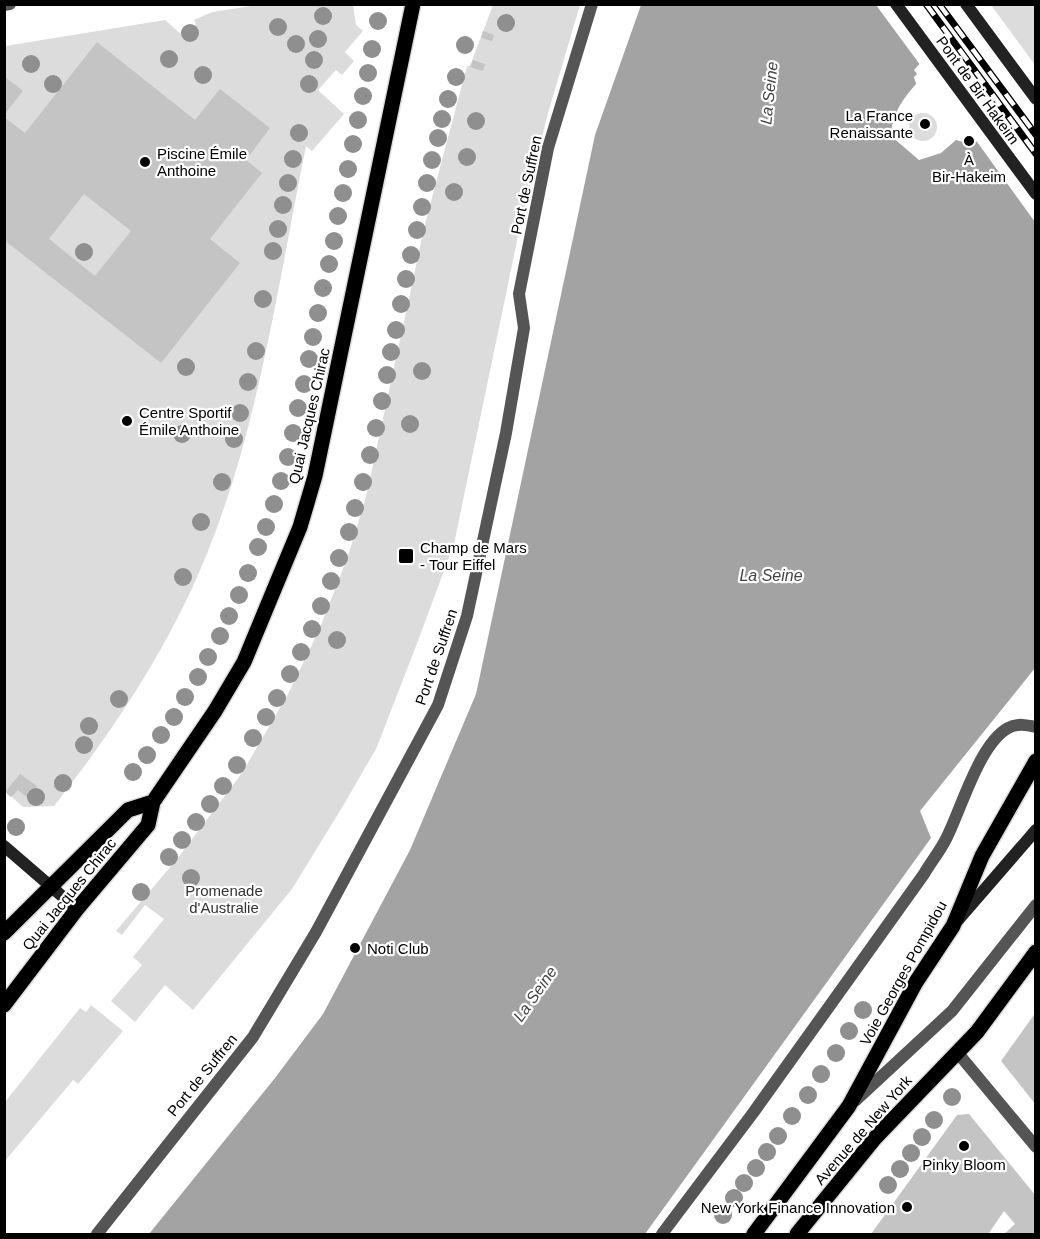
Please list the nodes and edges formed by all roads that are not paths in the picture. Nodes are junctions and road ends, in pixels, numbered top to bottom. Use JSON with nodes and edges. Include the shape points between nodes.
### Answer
{"nodes":[{"id":1,"x":10,"y":4,"type":"edge"},
{"id":2,"x":413,"y":4,"type":"edge"},
{"id":3,"x":592,"y":4,"type":"edge"},
{"id":4,"x":896,"y":4,"type":"edge"},
{"id":5,"x":966,"y":4,"type":"edge"},
{"id":6,"x":4,"y":5,"type":"edge"},
{"id":7,"x":1035,"y":99,"type":"edge"},
{"id":8,"x":1035,"y":194,"type":"edge"},
{"id":9,"x":1035,"y":727,"type":"edge"},
{"id":10,"x":1035,"y":761,"type":"edge"},
{"id":11,"x":153,"y":802,"type":"junction"},
{"id":12,"x":1035,"y":830,"type":"edge"},
{"id":13,"x":4,"y":846,"type":"edge"},
{"id":14,"x":52,"y":888,"type":"junction"},
{"id":15,"x":1035,"y":905,"type":"edge"},
{"id":16,"x":77,"y":909,"type":"junction"},
{"id":17,"x":953,"y":926,"type":"junction"},
{"id":18,"x":4,"y":933,"type":"edge"},
{"id":19,"x":1035,"y":952,"type":"edge"},
{"id":20,"x":4,"y":1005,"type":"edge"},
{"id":21,"x":957,"y":1052,"type":"junction"},
{"id":22,"x":849,"y":1106,"type":"junction"},
{"id":23,"x":1035,"y":1147,"type":"edge"},
{"id":24,"x":97,"y":1234,"type":"edge"},
{"id":25,"x":662,"y":1234,"type":"edge"},
{"id":26,"x":753,"y":1234,"type":"edge"},
{"id":27,"x":798,"y":1234,"type":"edge"}],
"edges":[{"from":1,"to":6,"type":"street"},
{"from":2,"to":11,"type":"main road","name":"Quai Jacques Chirac","via":[[340,362],[300,527],[244,662]]},
{"from":3,"to":24,"type":"street","name":"Port de Suffren","via":[[548,148],[519,294],[524,328],[506,433],[466,616],[438,705],[315,932],[253,1037]]},
{"from":4,"to":8,"type":"main road","name":"Pont de Bir Hakeim"},
{"from":5,"to":7,"type":"main road"},
{"from":9,"to":25,"type":"street","via":[[1009,727],[994,740],[946,839],[924,874]]},
{"from":10,"to":17,"type":"main road","name":"Voie Georges Pompidou","via":[[982,856]]},
{"from":11,"to":14,"type":"main road","name":"Quai Jacques Chirac","via":[[128,810]]},
{"from":11,"to":16,"type":"main road","name":"Quai Jacques Chirac","via":[[148,825]]},
{"from":12,"to":17,"type":"main road"},
{"from":13,"to":14,"type":"main road"},
{"from":14,"to":16,"type":"main road"},
{"from":14,"to":18,"type":"main road","name":"Quai Jacques Chirac"},
{"from":15,"to":22,"type":"street","via":[[952,1011]]},
{"from":16,"to":20,"type":"main road","name":"Quai Jacques Chirac"},
{"from":17,"to":22,"type":"main road","name":"Voie Georges Pompidou","via":[[916,982]]},
{"from":19,"to":21,"type":"main road","name":"Avenue de New York","via":[[977,1032]]},
{"from":21,"to":23,"type":"street"},
{"from":21,"to":27,"type":"main road","name":"Avenue de New York","via":[[875,1138]]},
{"from":22,"to":26,"type":"main road","name":"Avenue de New York"}]}
